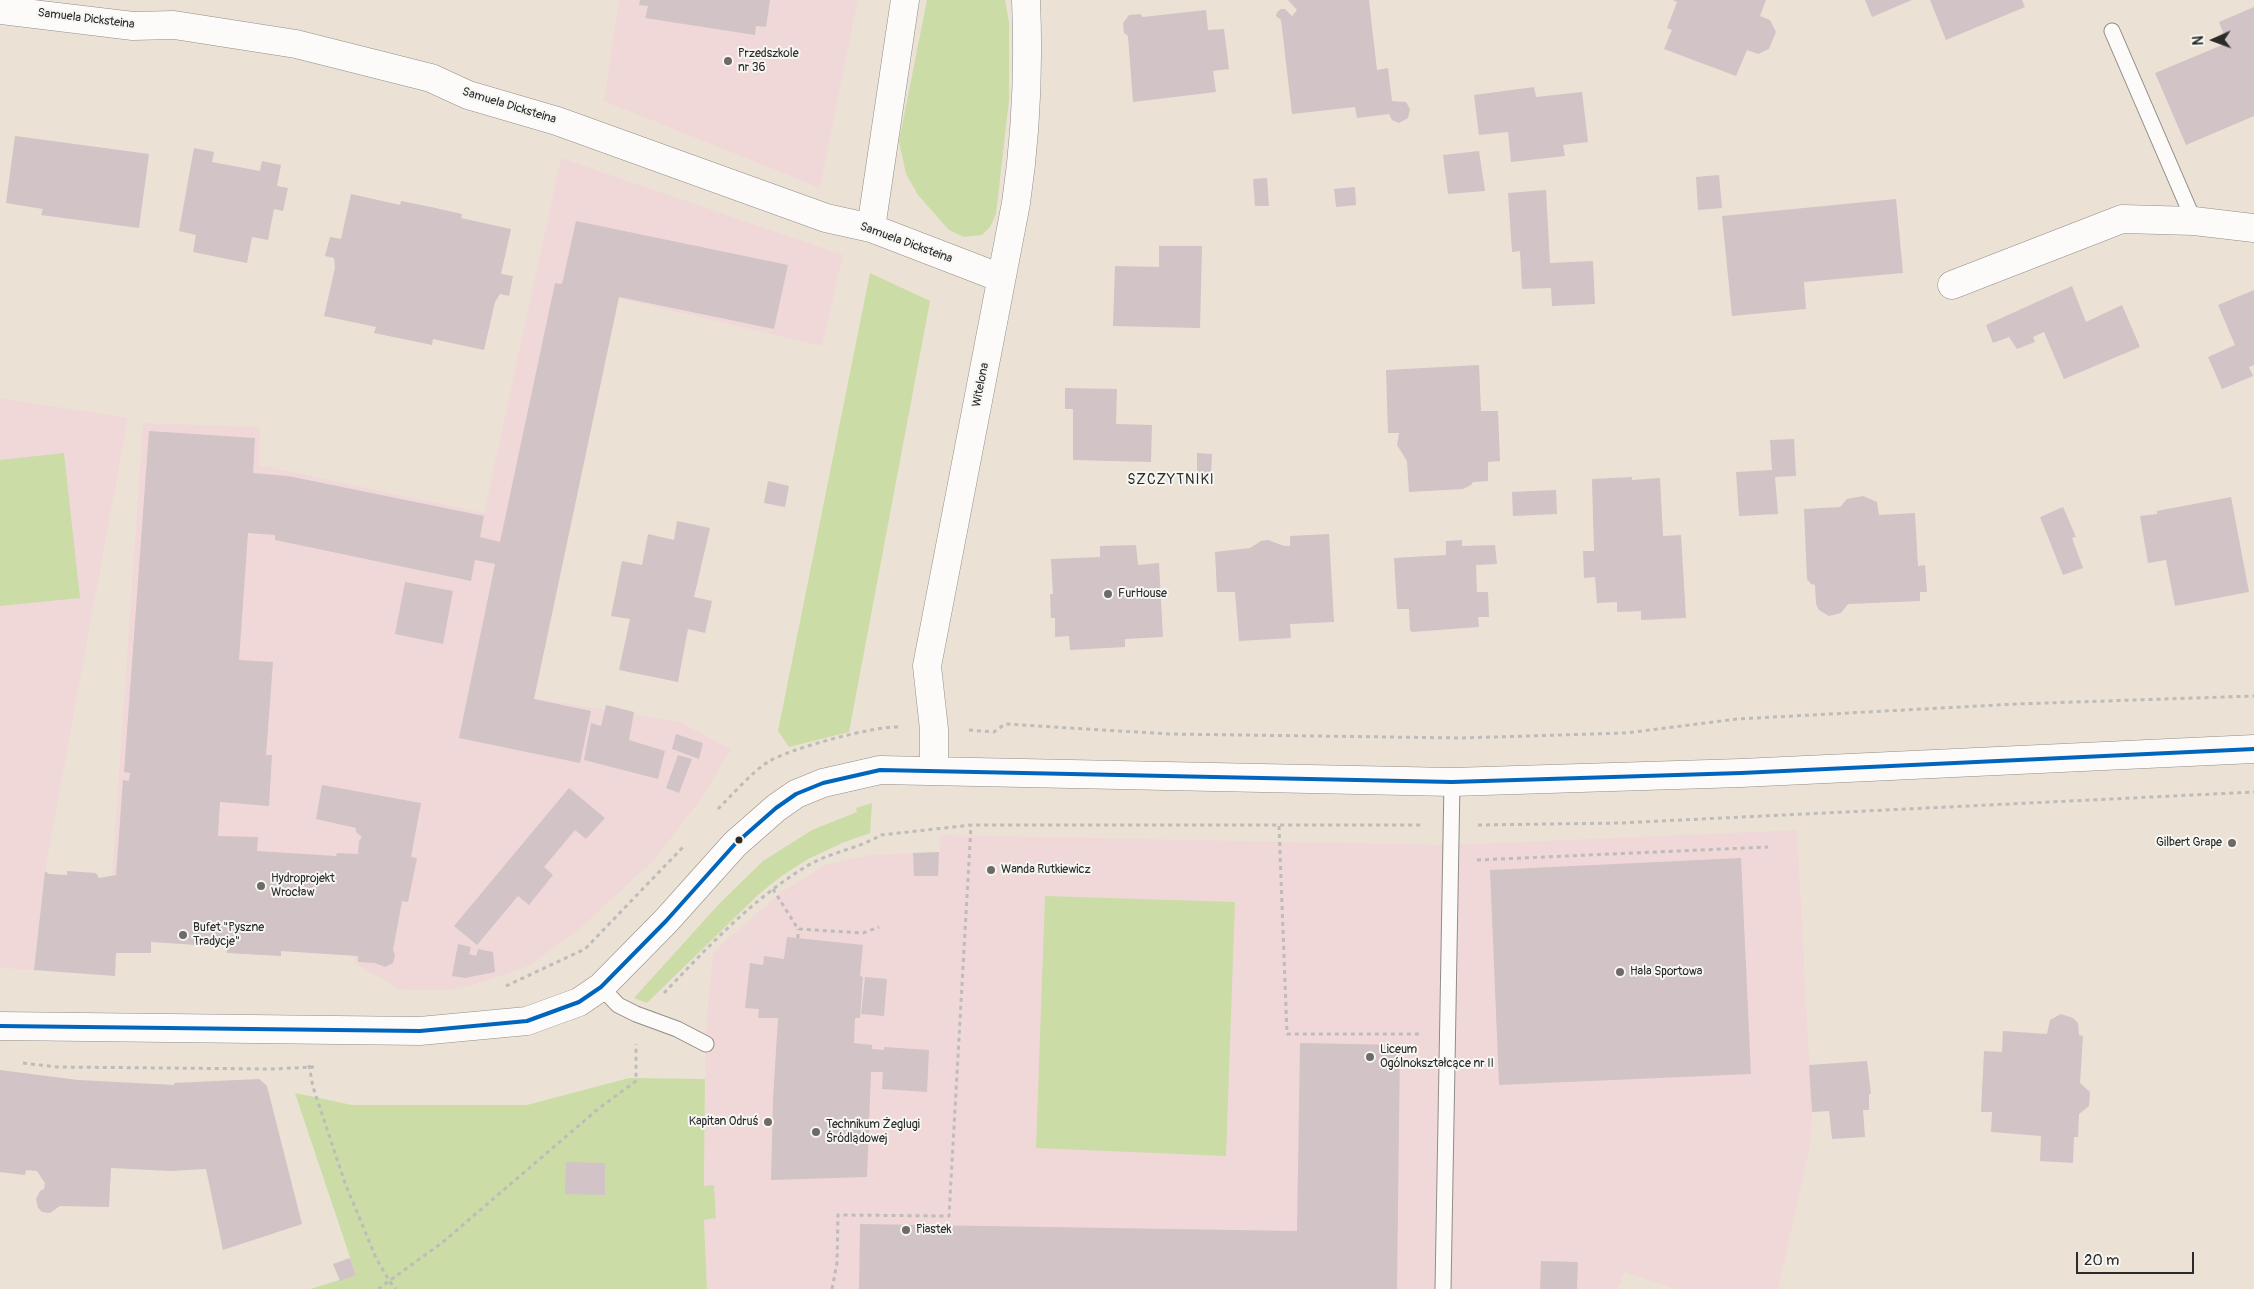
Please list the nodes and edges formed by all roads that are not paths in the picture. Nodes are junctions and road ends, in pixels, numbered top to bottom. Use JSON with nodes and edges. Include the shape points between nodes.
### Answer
{"nodes":[{"id":1,"x":905,"y":0,"type":"edge"},
{"id":2,"x":1026,"y":0,"type":"edge"},
{"id":3,"x":0,"y":10,"type":"edge"},
{"id":4,"x":2112,"y":31,"type":"dead end"},
{"id":5,"x":2194,"y":221,"type":"junction"},
{"id":6,"x":871,"y":228,"type":"junction"},
{"id":7,"x":2254,"y":228,"type":"edge"},
{"id":8,"x":1001,"y":278,"type":"junction"},
{"id":9,"x":1952,"y":285,"type":"dead end"},
{"id":10,"x":2254,"y":749,"type":"edge"},
{"id":11,"x":934,"y":770,"type":"junction"},
{"id":12,"x":1452,"y":782,"type":"junction"},
{"id":13,"x":601,"y":987,"type":"junction"},
{"id":14,"x":0,"y":1026,"type":"edge"},
{"id":15,"x":706,"y":1044,"type":"dead end"},
{"id":16,"x":1443,"y":1289,"type":"edge"}],
"edges":[{"from":1,"to":6,"type":"street"},
{"from":2,"to":8,"type":"street","name":"Witelona","via":[[1028,59],[1024,152]]},
{"from":3,"to":6,"type":"street","name":"Samuela Dicksteina","via":[[133,26],[174,24],[296,44],[431,78],[468,95],[557,121],[826,218]]},
{"from":4,"to":5,"type":"lane"},
{"from":5,"to":7,"type":"street"},
{"from":5,"to":9,"type":"street","via":[[2122,219]]},
{"from":6,"to":8,"type":"street","name":"Samuela Dicksteina"},
{"from":8,"to":11,"type":"street","name":"Witelona","via":[[927,666],[934,729]]},
{"from":10,"to":12,"type":"street","via":[[1741,773]]},
{"from":11,"to":12,"type":"street"},
{"from":11,"to":13,"type":"street","via":[[880,770],[823,783],[796,794],[735,844]]},
{"from":12,"to":16,"type":"lane"},
{"from":13,"to":14,"type":"street","via":[[579,1002],[527,1021],[420,1031]]},
{"from":13,"to":15,"type":"lane","via":[[618,1005]]}]}
